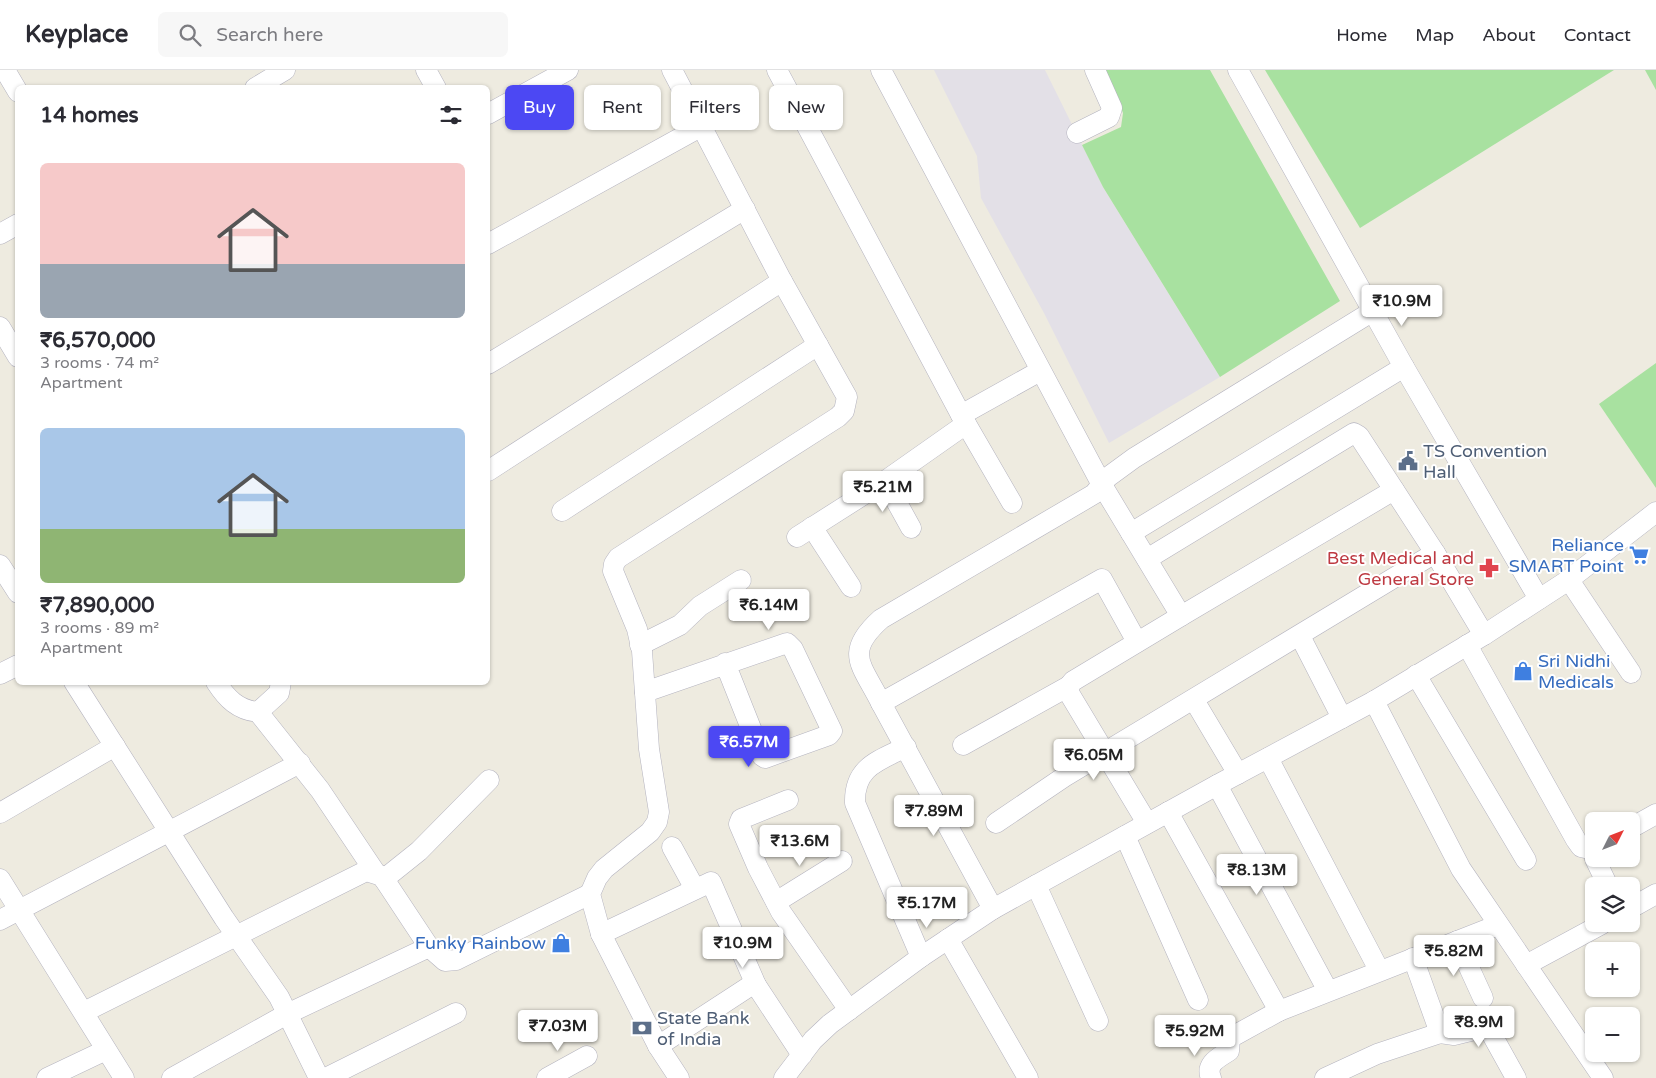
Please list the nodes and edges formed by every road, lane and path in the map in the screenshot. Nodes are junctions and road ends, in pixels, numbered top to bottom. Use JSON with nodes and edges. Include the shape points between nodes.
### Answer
{"nodes":[{"id":1,"x":285,"y":70,"type":"edge"},
{"id":2,"x":426,"y":70,"type":"edge"},
{"id":3,"x":568,"y":70,"type":"edge"},
{"id":4,"x":672,"y":70,"type":"edge"},
{"id":5,"x":777,"y":70,"type":"edge"},
{"id":6,"x":881,"y":70,"type":"edge"},
{"id":7,"x":1095,"y":70,"type":"edge"},
{"id":8,"x":1238,"y":70,"type":"edge"},
{"id":9,"x":9,"y":71,"type":"edge"},
{"id":10,"x":15,"y":85,"type":"edge"},
{"id":11,"x":260,"y":85,"type":"edge"},
{"id":12,"x":434,"y":85,"type":"edge"},
{"id":13,"x":680,"y":85,"type":"edge"},
{"id":14,"x":490,"y":113,"type":"edge"},
{"id":15,"x":695,"y":130,"type":"edge"},
{"id":16,"x":704,"y":130,"type":"edge"},
{"id":17,"x":1077,"y":133,"type":"dead end"},
{"id":18,"x":745,"y":209,"type":"junction"},
{"id":19,"x":15,"y":226,"type":"edge"},
{"id":20,"x":0,"y":234,"type":"edge"},
{"id":21,"x":490,"y":243,"type":"edge"},
{"id":22,"x":782,"y":281,"type":"junction"},
{"id":23,"x":1373,"y":311,"type":"junction"},
{"id":24,"x":0,"y":327,"type":"edge"},
{"id":25,"x":818,"y":345,"type":"junction"},
{"id":26,"x":15,"y":352,"type":"edge"},
{"id":27,"x":490,"y":363,"type":"edge"},
{"id":28,"x":1404,"y":367,"type":"junction"},
{"id":29,"x":1040,"y":371,"type":"junction"},
{"id":30,"x":964,"y":420,"type":"junction"},
{"id":31,"x":490,"y":471,"type":"edge"},
{"id":32,"x":885,"y":481,"type":"junction"},
{"id":33,"x":1102,"y":484,"type":"junction"},
{"id":34,"x":1394,"y":490,"type":"junction"},
{"id":35,"x":1012,"y":503,"type":"dead end"},
{"id":36,"x":562,"y":511,"type":"dead end"},
{"id":37,"x":1656,"y":512,"type":"edge"},
{"id":38,"x":911,"y":528,"type":"dead end"},
{"id":39,"x":1131,"y":533,"type":"junction"},
{"id":40,"x":1435,"y":553,"type":"junction"},
{"id":41,"x":1147,"y":559,"type":"junction"},
{"id":42,"x":0,"y":565,"type":"edge"},
{"id":43,"x":741,"y":580,"type":"dead end"},
{"id":44,"x":1569,"y":580,"type":"junction"},
{"id":45,"x":851,"y":587,"type":"dead end"},
{"id":46,"x":15,"y":588,"type":"edge"},
{"id":47,"x":1539,"y":599,"type":"junction"},
{"id":48,"x":1181,"y":616,"type":"junction"},
{"id":49,"x":1300,"y":636,"type":"junction"},
{"id":50,"x":1476,"y":640,"type":"junction"},
{"id":51,"x":1137,"y":642,"type":"junction"},
{"id":52,"x":640,"y":645,"type":"junction"},
{"id":53,"x":725,"y":663,"type":"junction"},
{"id":54,"x":15,"y":666,"type":"edge"},
{"id":55,"x":1631,"y":673,"type":"dead end"},
{"id":56,"x":0,"y":674,"type":"edge"},
{"id":57,"x":1416,"y":675,"type":"junction"},
{"id":58,"x":76,"y":685,"type":"edge"},
{"id":59,"x":218,"y":685,"type":"edge"},
{"id":60,"x":280,"y":685,"type":"edge"},
{"id":61,"x":1069,"y":686,"type":"junction"},
{"id":62,"x":644,"y":692,"type":"junction"},
{"id":63,"x":1194,"y":700,"type":"junction"},
{"id":64,"x":1374,"y":701,"type":"junction"},
{"id":65,"x":881,"y":703,"type":"junction"},
{"id":66,"x":258,"y":712,"type":"junction"},
{"id":67,"x":1342,"y":718,"type":"junction"},
{"id":68,"x":963,"y":745,"type":"dead end"},
{"id":69,"x":115,"y":746,"type":"junction"},
{"id":70,"x":906,"y":747,"type":"junction"},
{"id":71,"x":1106,"y":754,"type":"junction"},
{"id":72,"x":1268,"y":758,"type":"junction"},
{"id":73,"x":300,"y":763,"type":"junction"},
{"id":74,"x":1238,"y":774,"type":"junction"},
{"id":75,"x":489,"y":780,"type":"dead end"},
{"id":76,"x":1217,"y":785,"type":"junction"},
{"id":77,"x":788,"y":800,"type":"dead end"},
{"id":78,"x":1168,"y":812,"type":"junction"},
{"id":79,"x":0,"y":813,"type":"edge"},
{"id":80,"x":1656,"y":814,"type":"edge"},
{"id":81,"x":996,"y":823,"type":"dead end"},
{"id":82,"x":1640,"y":823,"type":"edge"},
{"id":83,"x":1147,"y":824,"type":"junction"},
{"id":84,"x":170,"y":833,"type":"junction"},
{"id":85,"x":1125,"y":836,"type":"junction"},
{"id":86,"x":672,"y":847,"type":"dead end"},
{"id":87,"x":1585,"y":849,"type":"edge"},
{"id":88,"x":1526,"y":860,"type":"dead end"},
{"id":89,"x":842,"y":861,"type":"dead end"},
{"id":90,"x":379,"y":876,"type":"junction"},
{"id":91,"x":0,"y":880,"type":"edge"},
{"id":92,"x":1036,"y":885,"type":"junction"},
{"id":93,"x":695,"y":889,"type":"junction"},
{"id":94,"x":590,"y":894,"type":"junction"},
{"id":95,"x":1656,"y":894,"type":"edge"},
{"id":96,"x":776,"y":902,"type":"junction"},
{"id":97,"x":1640,"y":903,"type":"edge"},
{"id":98,"x":993,"y":909,"type":"junction"},
{"id":99,"x":20,"y":911,"type":"junction"},
{"id":100,"x":0,"y":920,"type":"edge"},
{"id":101,"x":1498,"y":925,"type":"junction"},
{"id":102,"x":1587,"y":932,"type":"edge"},
{"id":103,"x":601,"y":934,"type":"junction"},
{"id":104,"x":238,"y":936,"type":"junction"},
{"id":105,"x":948,"y":939,"type":"junction"},
{"id":106,"x":1458,"y":941,"type":"junction"},
{"id":107,"x":429,"y":947,"type":"junction"},
{"id":108,"x":921,"y":957,"type":"junction"},
{"id":109,"x":1413,"y":958,"type":"junction"},
{"id":110,"x":1526,"y":965,"type":"junction"},
{"id":111,"x":1379,"y":970,"type":"junction"},
{"id":112,"x":756,"y":985,"type":"junction"},
{"id":113,"x":1328,"y":991,"type":"junction"},
{"id":114,"x":1483,"y":998,"type":"dead end"},
{"id":115,"x":1198,"y":1000,"type":"dead end"},
{"id":116,"x":849,"y":1010,"type":"junction"},
{"id":117,"x":1279,"y":1011,"type":"junction"},
{"id":118,"x":84,"y":1012,"type":"junction"},
{"id":119,"x":456,"y":1013,"type":"dead end"},
{"id":120,"x":287,"y":1014,"type":"junction"},
{"id":121,"x":1098,"y":1021,"type":"dead end"},
{"id":122,"x":1440,"y":1033,"type":"junction"},
{"id":123,"x":658,"y":1046,"type":"junction"},
{"id":124,"x":106,"y":1050,"type":"junction"},
{"id":125,"x":802,"y":1054,"type":"junction"},
{"id":126,"x":587,"y":1056,"type":"dead end"},
{"id":127,"x":47,"y":1078,"type":"edge"},
{"id":128,"x":124,"y":1078,"type":"edge"},
{"id":129,"x":172,"y":1078,"type":"edge"},
{"id":130,"x":319,"y":1078,"type":"edge"},
{"id":131,"x":326,"y":1078,"type":"edge"},
{"id":132,"x":546,"y":1078,"type":"edge"},
{"id":133,"x":678,"y":1078,"type":"edge"},
{"id":134,"x":784,"y":1078,"type":"edge"},
{"id":135,"x":1028,"y":1078,"type":"edge"},
{"id":136,"x":1211,"y":1078,"type":"edge"},
{"id":137,"x":1325,"y":1078,"type":"edge"},
{"id":138,"x":1516,"y":1078,"type":"edge"},
{"id":139,"x":1603,"y":1078,"type":"edge"}],
"edges":[{"from":1,"to":11,"type":"street"},
{"from":2,"to":12,"type":"street"},
{"from":3,"to":14,"type":"street"},
{"from":4,"to":13,"type":"street"},
{"from":5,"to":30,"type":"street"},
{"from":6,"to":29,"type":"street"},
{"from":7,"to":17,"type":"street","via":[[1112,112],[1109,117]]},
{"from":8,"to":23,"type":"street"},
{"from":9,"to":10,"type":"street"},
{"from":15,"to":21,"type":"street"},
{"from":16,"to":18,"type":"street"},
{"from":18,"to":22,"type":"street"},
{"from":18,"to":27,"type":"street"},
{"from":19,"to":20,"type":"street"},
{"from":22,"to":25,"type":"street"},
{"from":22,"to":31,"type":"street"},
{"from":23,"to":28,"type":"street"},
{"from":23,"to":33,"type":"street","via":[[1134,458]]},
{"from":24,"to":26,"type":"street"},
{"from":25,"to":36,"type":"street"},
{"from":25,"to":52,"type":"street","via":[[847,397],[844,411],[618,558],[614,564],[613,571]]},
{"from":28,"to":39,"type":"street"},
{"from":28,"to":47,"type":"street"},
{"from":29,"to":30,"type":"street"},
{"from":29,"to":33,"type":"street"},
{"from":30,"to":32,"type":"street"},
{"from":30,"to":35,"type":"street"},
{"from":32,"to":38,"type":"street"},
{"from":32,"to":45,"type":"street","via":[[804,532]]},
{"from":33,"to":39,"type":"street"},
{"from":33,"to":65,"type":"street","via":[[1094,494],[881,618],[870,628],[858,648],[858,657]]},
{"from":34,"to":40,"type":"street"},
{"from":34,"to":41,"type":"street","via":[[1354,433]]},
{"from":34,"to":48,"type":"street"},
{"from":37,"to":44,"type":"street"},
{"from":39,"to":41,"type":"street"},
{"from":40,"to":49,"type":"street"},
{"from":40,"to":50,"type":"street"},
{"from":41,"to":48,"type":"street"},
{"from":42,"to":46,"type":"street"},
{"from":43,"to":52,"type":"street","via":[[700,606],[680,624]]},
{"from":44,"to":47,"type":"street"},
{"from":44,"to":55,"type":"street"},
{"from":47,"to":50,"type":"street"},
{"from":48,"to":51,"type":"street"},
{"from":49,"to":63,"type":"street"},
{"from":49,"to":67,"type":"street"},
{"from":50,"to":57,"type":"street"},
{"from":50,"to":87,"type":"street","via":[[1576,840]]},
{"from":51,"to":61,"type":"street"},
{"from":51,"to":65,"type":"street","via":[[1102,579]]},
{"from":52,"to":62,"type":"street"},
{"from":53,"to":53,"type":"street","via":[[765,758],[829,735],[832,731],[791,645],[787,643]]},
{"from":53,"to":62,"type":"street"},
{"from":54,"to":56,"type":"street"},
{"from":57,"to":64,"type":"street"},
{"from":57,"to":88,"type":"street"},
{"from":58,"to":69,"type":"street"},
{"from":59,"to":66,"type":"street","via":[[228,700],[246,711]]},
{"from":60,"to":66,"type":"street","via":[[279,693]]},
{"from":61,"to":68,"type":"street"},
{"from":61,"to":71,"type":"street","via":[[1069,692]]},
{"from":62,"to":94,"type":"street","via":[[659,812],[657,822],[650,832],[604,869]]},
{"from":63,"to":71,"type":"street"},
{"from":63,"to":74,"type":"street"},
{"from":64,"to":67,"type":"street"},
{"from":64,"to":101,"type":"street","via":[[1461,869]]},
{"from":65,"to":70,"type":"street"},
{"from":66,"to":73,"type":"street"},
{"from":67,"to":72,"type":"street"},
{"from":69,"to":79,"type":"street"},
{"from":69,"to":84,"type":"street"},
{"from":70,"to":98,"type":"street"},
{"from":70,"to":108,"type":"street","via":[[870,766],[859,776],[854,803]]},
{"from":71,"to":81,"type":"street"},
{"from":71,"to":83,"type":"street"},
{"from":72,"to":74,"type":"street"},
{"from":72,"to":111,"type":"street"},
{"from":73,"to":84,"type":"street"},
{"from":73,"to":90,"type":"street"},
{"from":74,"to":76,"type":"street"},
{"from":75,"to":90,"type":"street","via":[[419,851]]},
{"from":76,"to":78,"type":"street"},
{"from":76,"to":113,"type":"street"},
{"from":77,"to":96,"type":"street","via":[[739,821]]},
{"from":78,"to":83,"type":"street"},
{"from":78,"to":117,"type":"street"},
{"from":80,"to":82,"type":"street"},
{"from":83,"to":85,"type":"street"},
{"from":84,"to":99,"type":"street"},
{"from":84,"to":104,"type":"street"},
{"from":85,"to":92,"type":"street"},
{"from":85,"to":115,"type":"street"},
{"from":86,"to":93,"type":"street"},
{"from":89,"to":96,"type":"street"},
{"from":90,"to":104,"type":"street","via":[[366,870]]},
{"from":90,"to":107,"type":"street"},
{"from":91,"to":99,"type":"street"},
{"from":92,"to":98,"type":"street"},
{"from":92,"to":121,"type":"street"},
{"from":93,"to":103,"type":"street"},
{"from":93,"to":112,"type":"street","via":[[711,882]]},
{"from":94,"to":103,"type":"street"},
{"from":94,"to":107,"type":"street","via":[[456,960],[445,961]]},
{"from":95,"to":97,"type":"street"},
{"from":96,"to":116,"type":"street"},
{"from":98,"to":105,"type":"street"},
{"from":99,"to":100,"type":"street"},
{"from":99,"to":118,"type":"street"},
{"from":101,"to":106,"type":"street"},
{"from":101,"to":110,"type":"street"},
{"from":102,"to":110,"type":"street"},
{"from":103,"to":123,"type":"street"},
{"from":104,"to":118,"type":"street"},
{"from":104,"to":120,"type":"street"},
{"from":105,"to":108,"type":"street"},
{"from":105,"to":135,"type":"street"},
{"from":106,"to":109,"type":"street"},
{"from":106,"to":114,"type":"street"},
{"from":107,"to":120,"type":"street"},
{"from":108,"to":116,"type":"street"},
{"from":109,"to":111,"type":"street"},
{"from":109,"to":122,"type":"street"},
{"from":110,"to":139,"type":"street"},
{"from":111,"to":113,"type":"street"},
{"from":112,"to":123,"type":"street","via":[[751,984]]},
{"from":112,"to":125,"type":"street"},
{"from":113,"to":117,"type":"street"},
{"from":116,"to":125,"type":"street","via":[[830,1024]]},
{"from":117,"to":136,"type":"street","via":[[1230,1038],[1229,1051],[1210,1065]]},
{"from":118,"to":124,"type":"street"},
{"from":119,"to":131,"type":"street"},
{"from":120,"to":129,"type":"street"},
{"from":120,"to":130,"type":"street"},
{"from":122,"to":137,"type":"street","via":[[1377,1054]]},
{"from":122,"to":138,"type":"street","via":[[1454,1035],[1483,1028],[1490,1033]]},
{"from":123,"to":133,"type":"street"},
{"from":124,"to":127,"type":"street"},
{"from":124,"to":128,"type":"street"},
{"from":125,"to":134,"type":"street"},
{"from":126,"to":132,"type":"street"}]}
